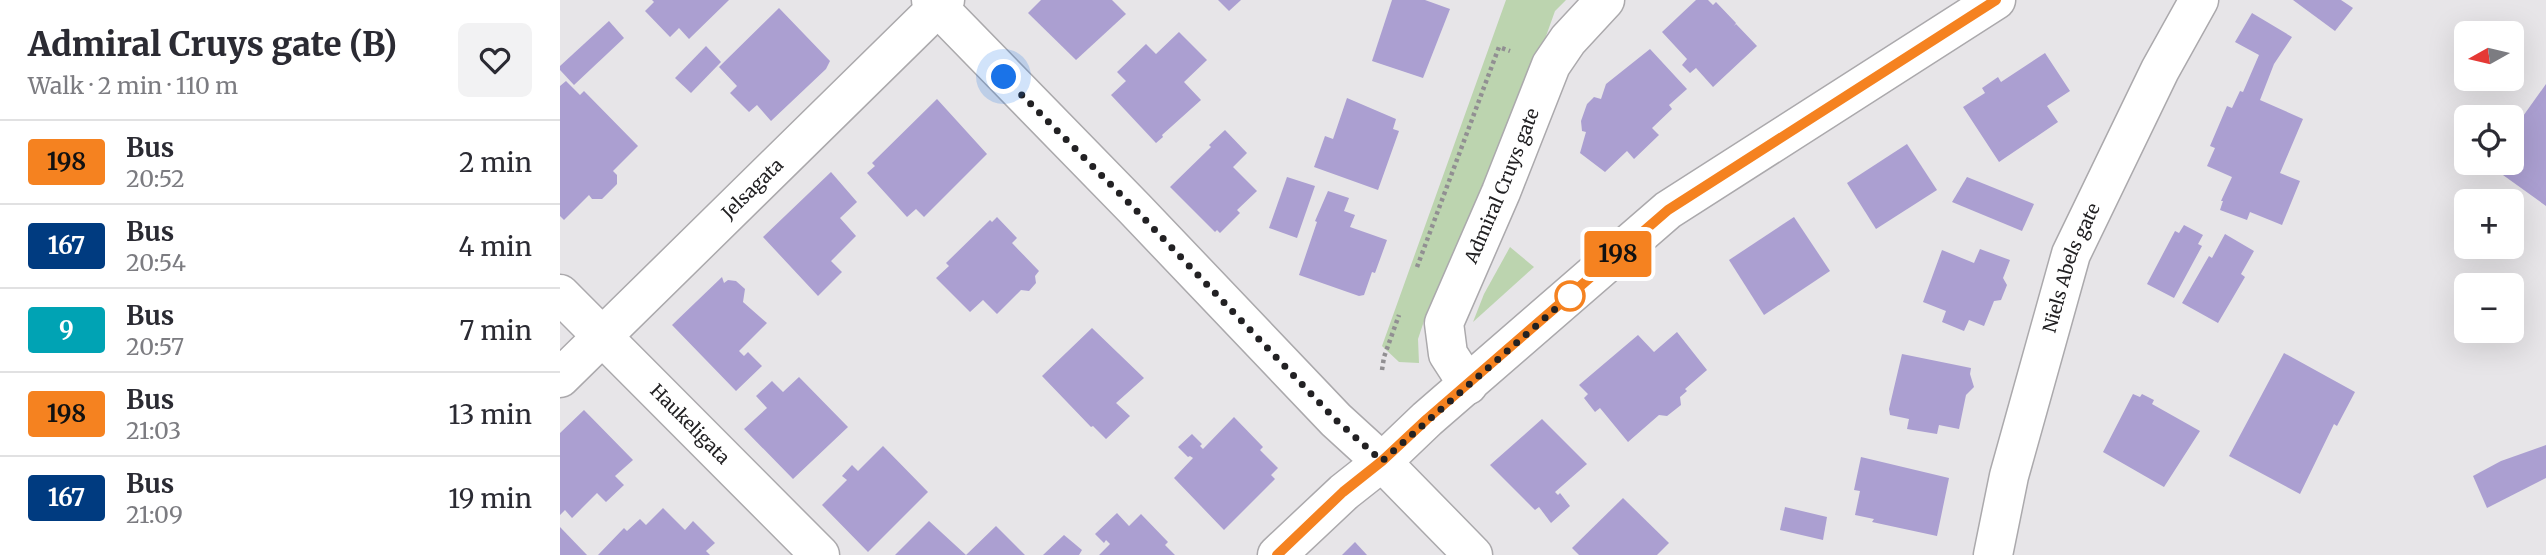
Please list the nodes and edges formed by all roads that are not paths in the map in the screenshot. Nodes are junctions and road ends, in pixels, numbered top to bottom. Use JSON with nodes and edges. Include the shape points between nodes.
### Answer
{"nodes":[{"id":1,"x":1605,"y":0,"type":"edge"},
{"id":2,"x":1996,"y":0,"type":"edge"},
{"id":3,"x":2199,"y":0,"type":"edge"},
{"id":4,"x":938,"y":2,"type":"edge"},
{"id":5,"x":560,"y":294,"type":"edge"},
{"id":6,"x":601,"y":337,"type":"junction"},
{"id":7,"x":560,"y":377,"type":"edge"},
{"id":8,"x":1468,"y":385,"type":"junction"},
{"id":9,"x":1382,"y":461,"type":"junction"},
{"id":10,"x":820,"y":555,"type":"edge"},
{"id":11,"x":1277,"y":555,"type":"edge"},
{"id":12,"x":1472,"y":555,"type":"edge"},
{"id":13,"x":1993,"y":555,"type":"edge"}],
"edges":[{"from":1,"to":8,"type":"street","name":"Admiral Cruys gate","via":[[1551,65],[1444,323],[1448,354]]},
{"from":2,"to":8,"type":"street","via":[[1668,210]]},
{"from":3,"to":13,"type":"street","name":"Niels Abels gate","via":[[2071,254],[2009,476]]},
{"from":4,"to":6,"type":"street","name":"Jelsagata"},
{"from":4,"to":9,"type":"street","via":[[1336,420]]},
{"from":5,"to":6,"type":"street","name":"Haukeligata"},
{"from":6,"to":7,"type":"street","name":"Jelsagata"},
{"from":6,"to":10,"type":"street","name":"Haukeligata"},
{"from":8,"to":9,"type":"street"},
{"from":9,"to":11,"type":"street"},
{"from":9,"to":12,"type":"street"}]}
